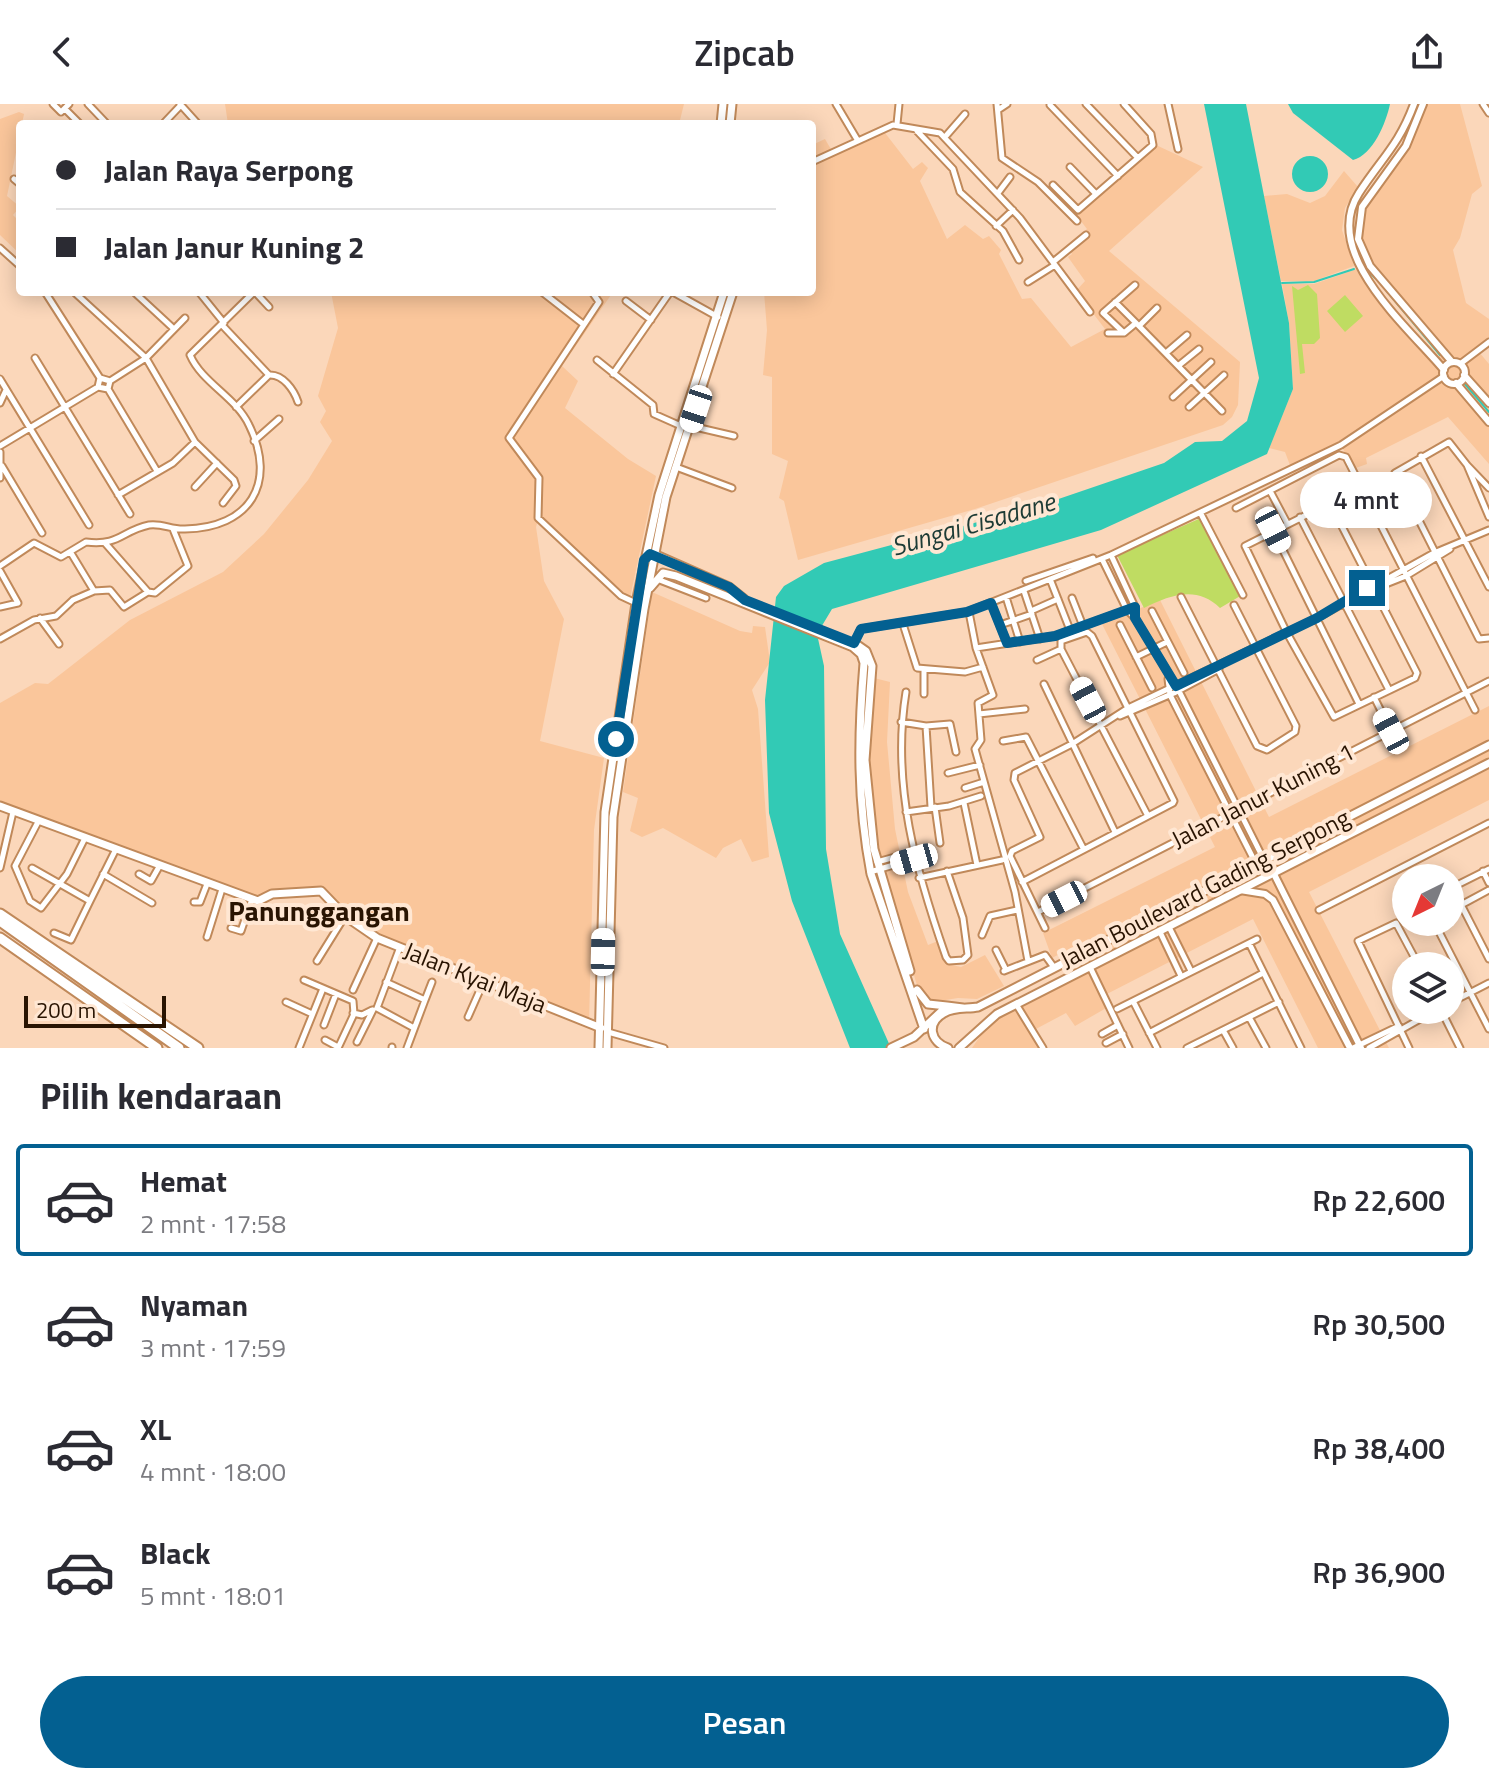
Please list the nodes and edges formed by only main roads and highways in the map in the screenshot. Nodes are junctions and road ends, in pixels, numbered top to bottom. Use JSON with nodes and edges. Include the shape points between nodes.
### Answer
{"nodes":[{"id":1,"x":723,"y":104,"type":"edge"},
{"id":2,"x":732,"y":104,"type":"edge"},
{"id":3,"x":723,"y":296,"type":"edge"},
{"id":4,"x":732,"y":296,"type":"edge"},
{"id":5,"x":654,"y":554,"type":"junction"},
{"id":6,"x":644,"y":560,"type":"junction"},
{"id":7,"x":648,"y":590,"type":"junction"},
{"id":8,"x":745,"y":602,"type":"junction"},
{"id":9,"x":1489,"y":745,"type":"edge"},
{"id":10,"x":1461,"y":760,"type":"junction"},
{"id":11,"x":1489,"y":763,"type":"edge"},
{"id":12,"x":1434,"y":773,"type":"junction"},
{"id":13,"x":1461,"y":777,"type":"junction"},
{"id":14,"x":1430,"y":792,"type":"junction"},
{"id":15,"x":0,"y":806,"type":"edge"},
{"id":16,"x":873,"y":867,"type":"junction"},
{"id":17,"x":0,"y":914,"type":"edge"},
{"id":18,"x":0,"y":921,"type":"edge"},
{"id":19,"x":1127,"y":929,"type":"junction"},
{"id":20,"x":0,"y":938,"type":"edge"},
{"id":21,"x":1135,"y":944,"type":"junction"},
{"id":22,"x":607,"y":953,"type":"junction"},
{"id":23,"x":947,"y":1006,"type":"junction"},
{"id":24,"x":965,"y":1009,"type":"junction"},
{"id":25,"x":925,"y":1028,"type":"junction"},
{"id":26,"x":604,"y":1030,"type":"junction"},
{"id":27,"x":962,"y":1047,"type":"edge"},
{"id":28,"x":157,"y":1048,"type":"edge"},
{"id":29,"x":179,"y":1048,"type":"edge"},
{"id":30,"x":198,"y":1048,"type":"edge"},
{"id":31,"x":599,"y":1048,"type":"edge"},
{"id":32,"x":607,"y":1048,"type":"edge"},
{"id":33,"x":891,"y":1048,"type":"edge"},
{"id":34,"x":948,"y":1048,"type":"edge"}],
"edges":[{"from":1,"to":2,"type":"main road"},
{"from":3,"to":6,"type":"main road","via":[[659,495]]},
{"from":4,"to":5,"type":"main road","via":[[676,467]]},
{"from":5,"to":6,"type":"main road"},
{"from":5,"to":7,"type":"main road"},
{"from":5,"to":8,"type":"main road","via":[[729,587]]},
{"from":6,"to":22,"type":"main road","via":[[604,822]]},
{"from":7,"to":8,"type":"main road","via":[[666,573]]},
{"from":7,"to":22,"type":"main road","via":[[613,817]]},
{"from":8,"to":16,"type":"main road","via":[[859,651],[867,669],[857,761]]},
{"from":9,"to":10,"type":"main road","name":"Jalan Boulevard Gading Serpong"},
{"from":10,"to":12,"type":"main road","name":"Jalan Boulevard Gading Serpong"},
{"from":10,"to":13,"type":"main road","via":[[1454,772]]},
{"from":11,"to":13,"type":"main road","name":"Jalan Boulevard Gading Serpong"},
{"from":12,"to":14,"type":"main road","via":[[1446,778]]},
{"from":12,"to":19,"type":"main road","name":"Jalan Boulevard Gading Serpong"},
{"from":13,"to":14,"type":"main road","name":"Jalan Boulevard Gading Serpong"},
{"from":14,"to":21,"type":"main road","name":"Jalan Boulevard Gading Serpong"},
{"from":15,"to":26,"type":"main road","name":"Jalan Kyai Maja","via":[[258,901],[317,890],[377,938]]},
{"from":16,"to":23,"type":"main road","via":[[919,997]]},
{"from":16,"to":25,"type":"main road"},
{"from":17,"to":30,"type":"highway"},
{"from":18,"to":29,"type":"highway"},
{"from":19,"to":21,"type":"main road","via":[[1144,930]]},
{"from":19,"to":24,"type":"main road","name":"Jalan Boulevard Gading Serpong"},
{"from":20,"to":28,"type":"highway"},
{"from":21,"to":27,"type":"main road","name":"Jalan Boulevard Gading Serpong","via":[[987,1020]]},
{"from":22,"to":26,"type":"main road"},
{"from":23,"to":24,"type":"main road"},
{"from":23,"to":25,"type":"main road"},
{"from":24,"to":34,"type":"main road","name":"Jalan Boulevard Gading Serpong","via":[[944,1012],[933,1025],[934,1039]]},
{"from":25,"to":33,"type":"main road"},
{"from":26,"to":31,"type":"main road"},
{"from":26,"to":32,"type":"main road"}]}
